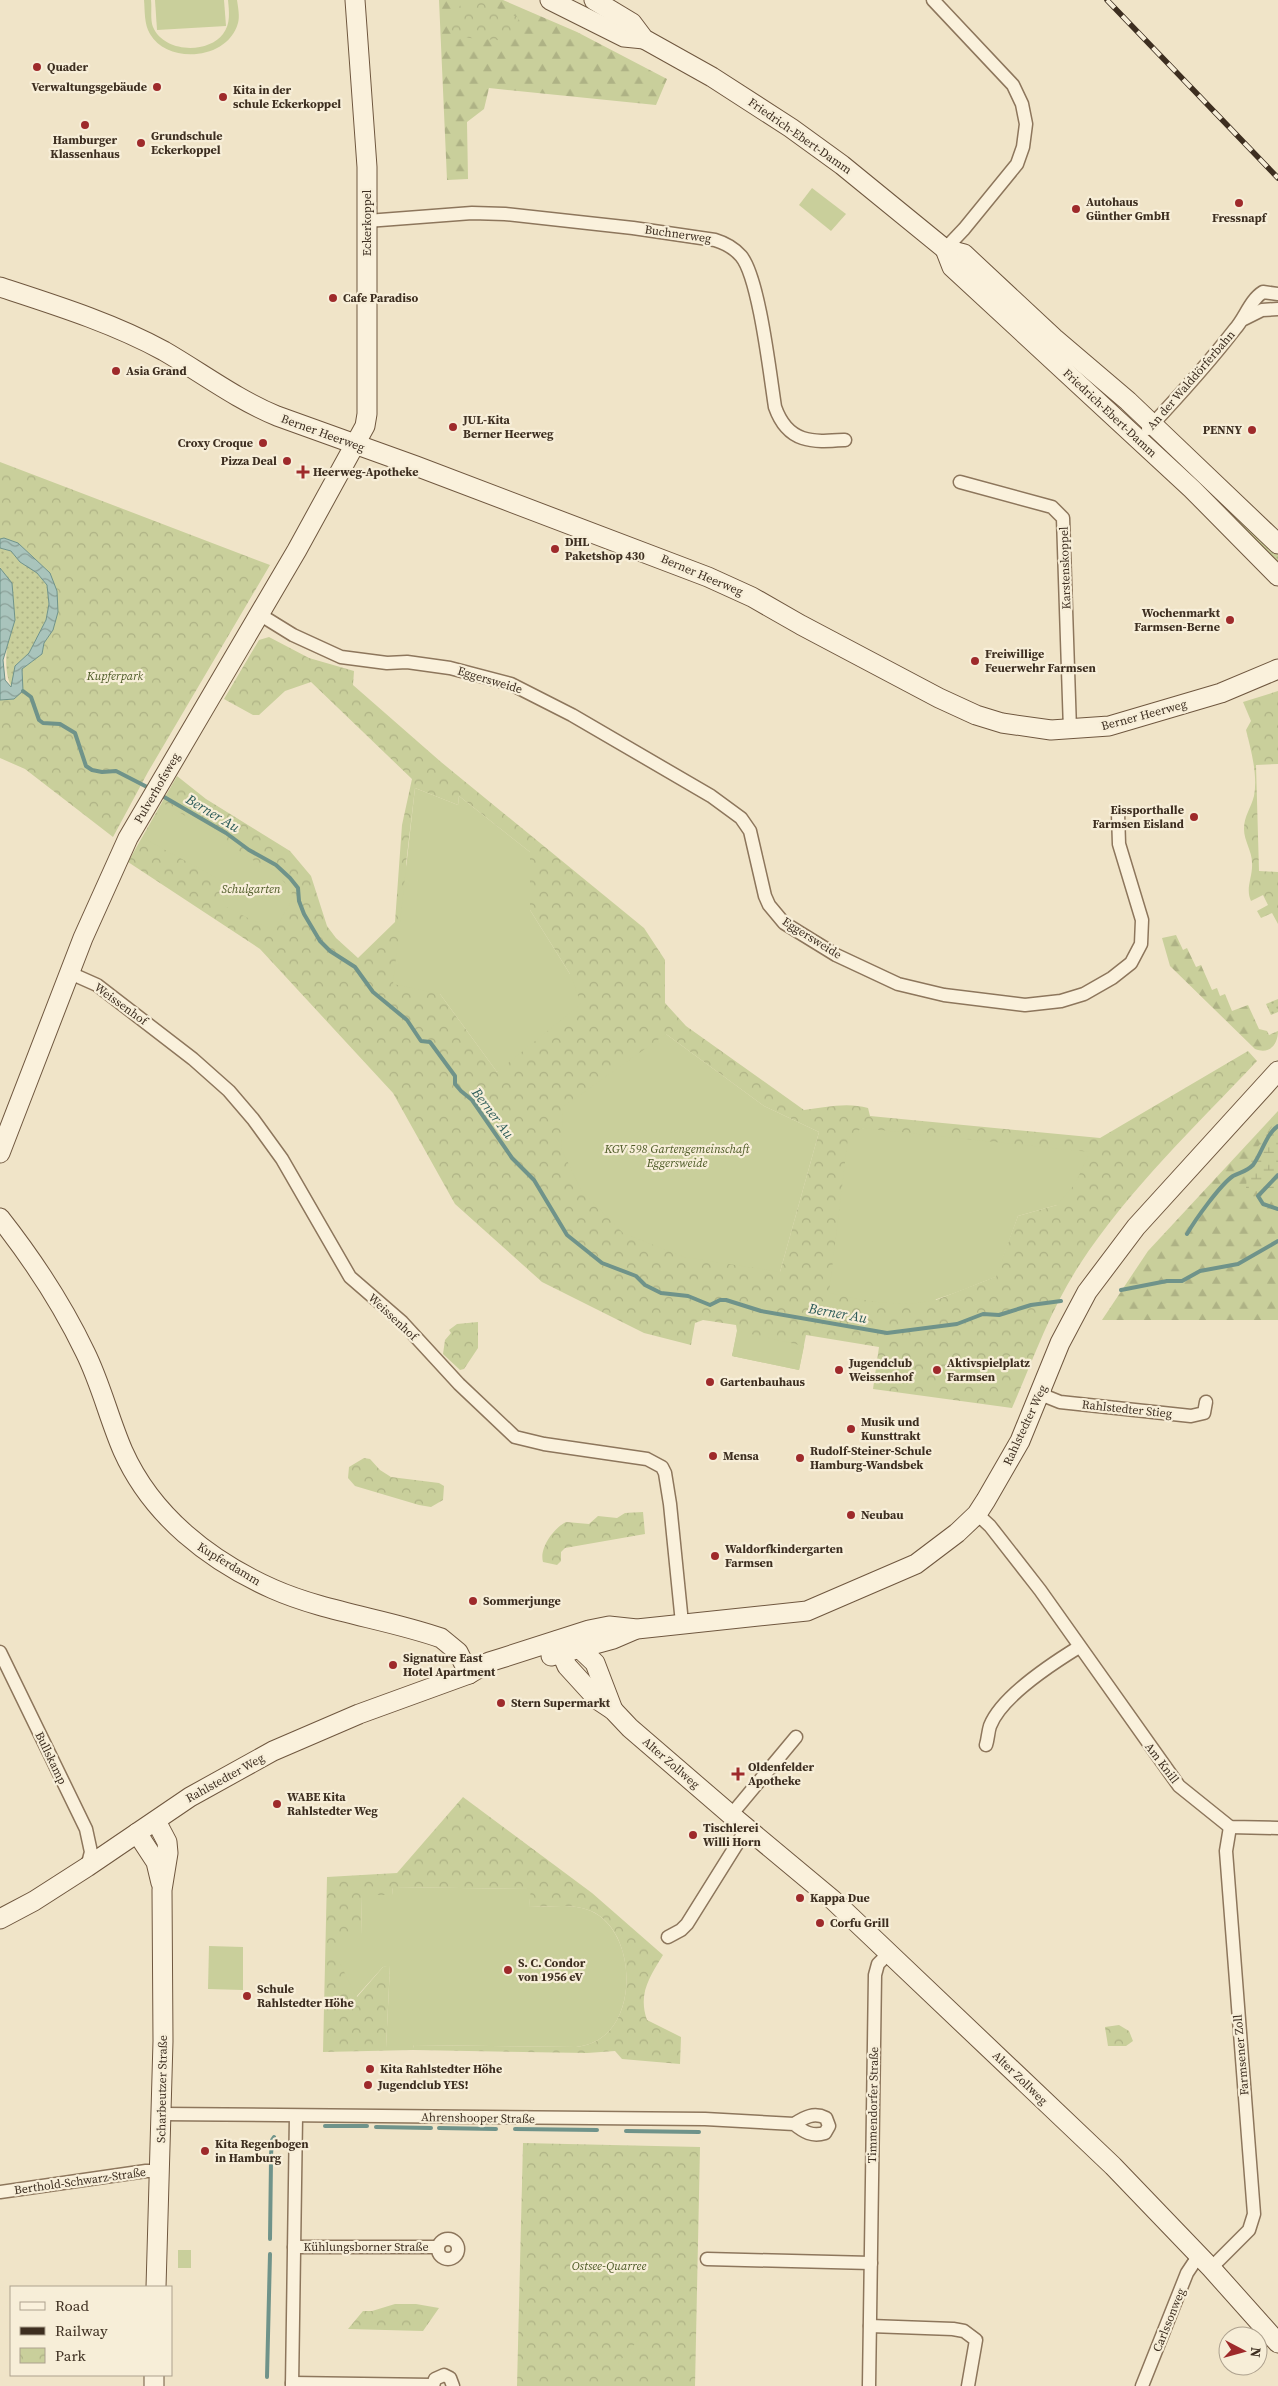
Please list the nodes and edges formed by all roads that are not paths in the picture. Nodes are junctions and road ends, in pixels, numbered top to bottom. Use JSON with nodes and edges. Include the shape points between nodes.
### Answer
{"nodes":[{"id":1,"x":355,"y":0,"type":"edge"},
{"id":2,"x":550,"y":0,"type":"edge"},
{"id":3,"x":933,"y":0,"type":"edge"},
{"id":4,"x":600,"y":7,"type":"edge"},
{"id":5,"x":367,"y":221,"type":"junction"},
{"id":6,"x":945,"y":249,"type":"junction"},
{"id":7,"x":0,"y":286,"type":"edge"},
{"id":8,"x":1277,"y":295,"type":"edge"},
{"id":9,"x":1278,"y":309,"type":"edge"},
{"id":10,"x":1244,"y":319,"type":"junction"},
{"id":11,"x":1152,"y":425,"type":"junction"},
{"id":12,"x":846,"y":440,"type":"dead end"},
{"id":13,"x":1138,"y":440,"type":"junction"},
{"id":14,"x":356,"y":445,"type":"junction"},
{"id":15,"x":960,"y":482,"type":"dead end"},
{"id":16,"x":1278,"y":544,"type":"edge"},
{"id":17,"x":1278,"y":576,"type":"edge"},
{"id":18,"x":259,"y":614,"type":"junction"},
{"id":19,"x":1274,"y":669,"type":"edge"},
{"id":20,"x":1070,"y":730,"type":"junction"},
{"id":21,"x":1118,"y":813,"type":"dead end"},
{"id":22,"x":70,"y":973,"type":"junction"},
{"id":23,"x":1278,"y":1071,"type":"edge"},
{"id":24,"x":0,"y":1153,"type":"edge"},
{"id":25,"x":0,"y":1218,"type":"edge"},
{"id":26,"x":1040,"y":1394,"type":"junction"},
{"id":27,"x":1206,"y":1402,"type":"dead end"},
{"id":28,"x":976,"y":1514,"type":"junction"},
{"id":29,"x":682,"y":1623,"type":"junction"},
{"id":30,"x":637,"y":1628,"type":"junction"},
{"id":31,"x":612,"y":1639,"type":"junction"},
{"id":32,"x":560,"y":1644,"type":"junction"},
{"id":33,"x":1079,"y":1647,"type":"junction"},
{"id":34,"x":582,"y":1648,"type":"junction"},
{"id":35,"x":0,"y":1652,"type":"edge"},
{"id":36,"x":595,"y":1663,"type":"junction"},
{"id":37,"x":469,"y":1674,"type":"junction"},
{"id":38,"x":612,"y":1710,"type":"junction"},
{"id":39,"x":796,"y":1738,"type":"dead end"},
{"id":40,"x":986,"y":1745,"type":"dead end"},
{"id":41,"x":731,"y":1815,"type":"junction"},
{"id":42,"x":156,"y":1821,"type":"junction"},
{"id":43,"x":1230,"y":1827,"type":"junction"},
{"id":44,"x":746,"y":1828,"type":"junction"},
{"id":45,"x":1278,"y":1828,"type":"edge"},
{"id":46,"x":137,"y":1833,"type":"junction"},
{"id":47,"x":87,"y":1867,"type":"junction"},
{"id":48,"x":162,"y":1890,"type":"junction"},
{"id":49,"x":0,"y":1919,"type":"edge"},
{"id":50,"x":668,"y":1937,"type":"dead end"},
{"id":51,"x":889,"y":1953,"type":"junction"},
{"id":52,"x":162,"y":2114,"type":"junction"},
{"id":53,"x":296,"y":2116,"type":"junction"},
{"id":54,"x":794,"y":2124,"type":"dead end"},
{"id":55,"x":160,"y":2171,"type":"junction"},
{"id":56,"x":0,"y":2192,"type":"edge"},
{"id":57,"x":294,"y":2247,"type":"junction"},
{"id":58,"x":438,"y":2248,"type":"dead end"},
{"id":59,"x":707,"y":2259,"type":"dead end"},
{"id":60,"x":1205,"y":2261,"type":"junction"},
{"id":61,"x":871,"y":2263,"type":"junction"},
{"id":62,"x":156,"y":2286,"type":"edge"},
{"id":63,"x":870,"y":2326,"type":"junction"},
{"id":64,"x":1278,"y":2343,"type":"edge"},
{"id":65,"x":292,"y":2384,"type":"edge"},
{"id":66,"x":433,"y":2386,"type":"edge"},
{"id":67,"x":453,"y":2386,"type":"edge"},
{"id":68,"x":869,"y":2386,"type":"edge"},
{"id":69,"x":968,"y":2386,"type":"edge"},
{"id":70,"x":1142,"y":2386,"type":"edge"}],
"edges":[{"from":1,"to":5,"type":"street","name":"Eckerkoppel","via":[[366,148]]},
{"from":2,"to":4,"type":"street","name":"Friedrich-Ebert-Damm"},
{"from":3,"to":6,"type":"street","via":[[1013,84],[1026,124],[1024,147],[1017,164]]},
{"from":4,"to":6,"type":"street","name":"Friedrich-Ebert-Damm","via":[[632,22],[644,39],[791,128]]},
{"from":5,"to":12,"type":"street","name":"Buchnerweg","via":[[472,213],[506,214],[633,228],[726,243],[741,256],[752,277],[775,407],[781,422],[804,440]]},
{"from":5,"to":14,"type":"street","name":"Eckerkoppel","via":[[367,414],[364,430]]},
{"from":6,"to":11,"type":"street","name":"Friedrich-Ebert-Damm","via":[[964,254]]},
{"from":6,"to":13,"type":"street","name":"Friedrich-Ebert-Damm","via":[[952,267]]},
{"from":7,"to":14,"type":"street","name":"Berner Heerweg","via":[[136,338],[164,351],[257,408]]},
{"from":8,"to":10,"type":"street","name":"An der Walddörferbahn","via":[[1260,294]]},
{"from":9,"to":10,"type":"street","name":"An der Walddörferbahn","via":[[1262,310]]},
{"from":10,"to":11,"type":"street","name":"An der Walddörferbahn"},
{"from":11,"to":13,"type":"street","name":"An der Walddörferbahn"},
{"from":11,"to":16,"type":"street","name":"Friedrich-Ebert-Damm"},
{"from":13,"to":17,"type":"street","name":"Friedrich-Ebert-Damm"},
{"from":14,"to":18,"type":"street","name":"Pulverhofsweg"},
{"from":14,"to":20,"type":"street","name":"Berner Heerweg","via":[[651,554],[739,590],[866,660],[976,715],[1018,727]]},
{"from":15,"to":20,"type":"street","name":"Karstenskoppel","via":[[1052,507],[1063,518]]},
{"from":18,"to":21,"type":"street","name":"Eggersweide","via":[[328,653],[387,663],[407,662],[450,668],[511,684],[572,715],[711,796],[741,818],[750,831],[767,901],[784,923],[836,955],[920,991],[1025,1005],[1050,1003],[1099,987],[1131,963],[1141,944],[1143,928],[1119,844]]},
{"from":18,"to":22,"type":"street","name":"Pulverhofsweg","via":[[154,792],[112,871]]},
{"from":19,"to":20,"type":"street","name":"Berner Heerweg","via":[[1221,693],[1120,723]]},
{"from":22,"to":24,"type":"street","name":"Pulverhofsweg"},
{"from":22,"to":29,"type":"street","name":"Weissenhof","via":[[97,985],[193,1058],[229,1091],[282,1159],[350,1277],[402,1322],[471,1396],[515,1437],[647,1459],[662,1467],[670,1504]]},
{"from":23,"to":26,"type":"street","name":"Rahlstedter Weg","via":[[1109,1260],[1087,1292],[1060,1343]]},
{"from":25,"to":37,"type":"street","name":"Kupferdamm","via":[[41,1273],[71,1325],[86,1354],[132,1469],[182,1532],[211,1555],[275,1590],[441,1638],[458,1652]]},
{"from":26,"to":27,"type":"street","name":"Rahlstedter Stieg","via":[[1060,1402],[1191,1416],[1204,1413]]},
{"from":26,"to":28,"type":"street","name":"Rahlstedter Weg","via":[[1020,1441]]},
{"from":28,"to":29,"type":"street","name":"Rahlstedter Weg","via":[[958,1533],[916,1564],[824,1606],[798,1612]]},
{"from":28,"to":33,"type":"street","name":"Am Knill","via":[[1013,1555]]},
{"from":29,"to":30,"type":"street","name":"Rahlstedter Weg"},
{"from":30,"to":31,"type":"street","name":"Rahlstedter Weg"},
{"from":30,"to":32,"type":"street","name":"Rahlstedter Weg","via":[[609,1626]]},
{"from":31,"to":34,"type":"street","name":"Rahlstedter Weg"},
{"from":31,"to":36,"type":"street"},
{"from":32,"to":34,"type":"street","name":"Rahlstedter Weg"},
{"from":32,"to":37,"type":"street","name":"Rahlstedter Weg","via":[[492,1673]]},
{"from":32,"to":38,"type":"street","name":"Alter Zollweg","via":[[568,1666],[598,1700]]},
{"from":33,"to":40,"type":"street","via":[[1040,1672],[1015,1695],[991,1725]]},
{"from":33,"to":43,"type":"street","name":"Am Knill","via":[[1179,1786]]},
{"from":34,"to":36,"type":"street","name":"Alter Zollweg"},
{"from":35,"to":47,"type":"street","name":"Bullskamp","via":[[86,1829],[90,1847]]},
{"from":36,"to":38,"type":"street","name":"Alter Zollweg"},
{"from":37,"to":42,"type":"street","name":"Rahlstedter Weg","via":[[368,1710],[273,1751],[190,1797]]},
{"from":38,"to":41,"type":"street","name":"Alter Zollweg"},
{"from":39,"to":41,"type":"street"},
{"from":41,"to":44,"type":"street","name":"Alter Zollweg"},
{"from":42,"to":46,"type":"street","name":"Rahlstedter Weg"},
{"from":42,"to":48,"type":"street","name":"Scharbeutzer Straße","via":[[167,1842],[168,1853]]},
{"from":43,"to":45,"type":"street"},
{"from":43,"to":60,"type":"street","name":"Farmsener Zoll","via":[[1226,1851],[1254,2214],[1249,2230]]},
{"from":44,"to":50,"type":"street","via":[[687,1924]]},
{"from":44,"to":51,"type":"street","name":"Alter Zollweg","via":[[833,1900]]},
{"from":46,"to":47,"type":"street","name":"Rahlstedter Weg"},
{"from":46,"to":48,"type":"street","name":"Scharbeutzer Straße","via":[[156,1862]]},
{"from":47,"to":49,"type":"street","name":"Rahlstedter Weg"},
{"from":48,"to":52,"type":"street","name":"Scharbeutzer Straße"},
{"from":51,"to":60,"type":"street","name":"Alter Zollweg","via":[[1113,2166]]},
{"from":51,"to":61,"type":"street","name":"Timmendorfer Straße","via":[[878,1964],[875,1975]]},
{"from":52,"to":53,"type":"street","name":"Ahrenshooper Straße"},
{"from":52,"to":55,"type":"street","name":"Scharbeutzer Straße"},
{"from":53,"to":54,"type":"street","name":"Ahrenshooper Straße","via":[[705,2119]]},
{"from":53,"to":57,"type":"street","name":"Kühlungsborner Straße"},
{"from":55,"to":56,"type":"street","name":"Berthold-Schwarz-Straße"},
{"from":55,"to":62,"type":"street","name":"Scharbeutzer Straße"},
{"from":57,"to":58,"type":"street","name":"Kühlungsborner Straße"},
{"from":57,"to":65,"type":"street","name":"Kühlungsborner Straße"},
{"from":59,"to":61,"type":"street"},
{"from":60,"to":64,"type":"street","name":"Alter Zollweg"},
{"from":60,"to":70,"type":"street","name":"Carlssonweg","via":[[1187,2273]]},
{"from":61,"to":63,"type":"street","name":"Timmendorfer Straße"},
{"from":63,"to":68,"type":"street","name":"Timmendorfer Straße"},
{"from":63,"to":69,"type":"street","via":[[953,2329],[971,2335],[976,2340],[976,2347]]},
{"from":65,"to":66,"type":"street","name":"Kühlungsborner Straße"},
{"from":66,"to":67,"type":"street","name":"Kühlungsborner Straße","via":[[438,2377],[444,2375],[450,2378]]}]}
